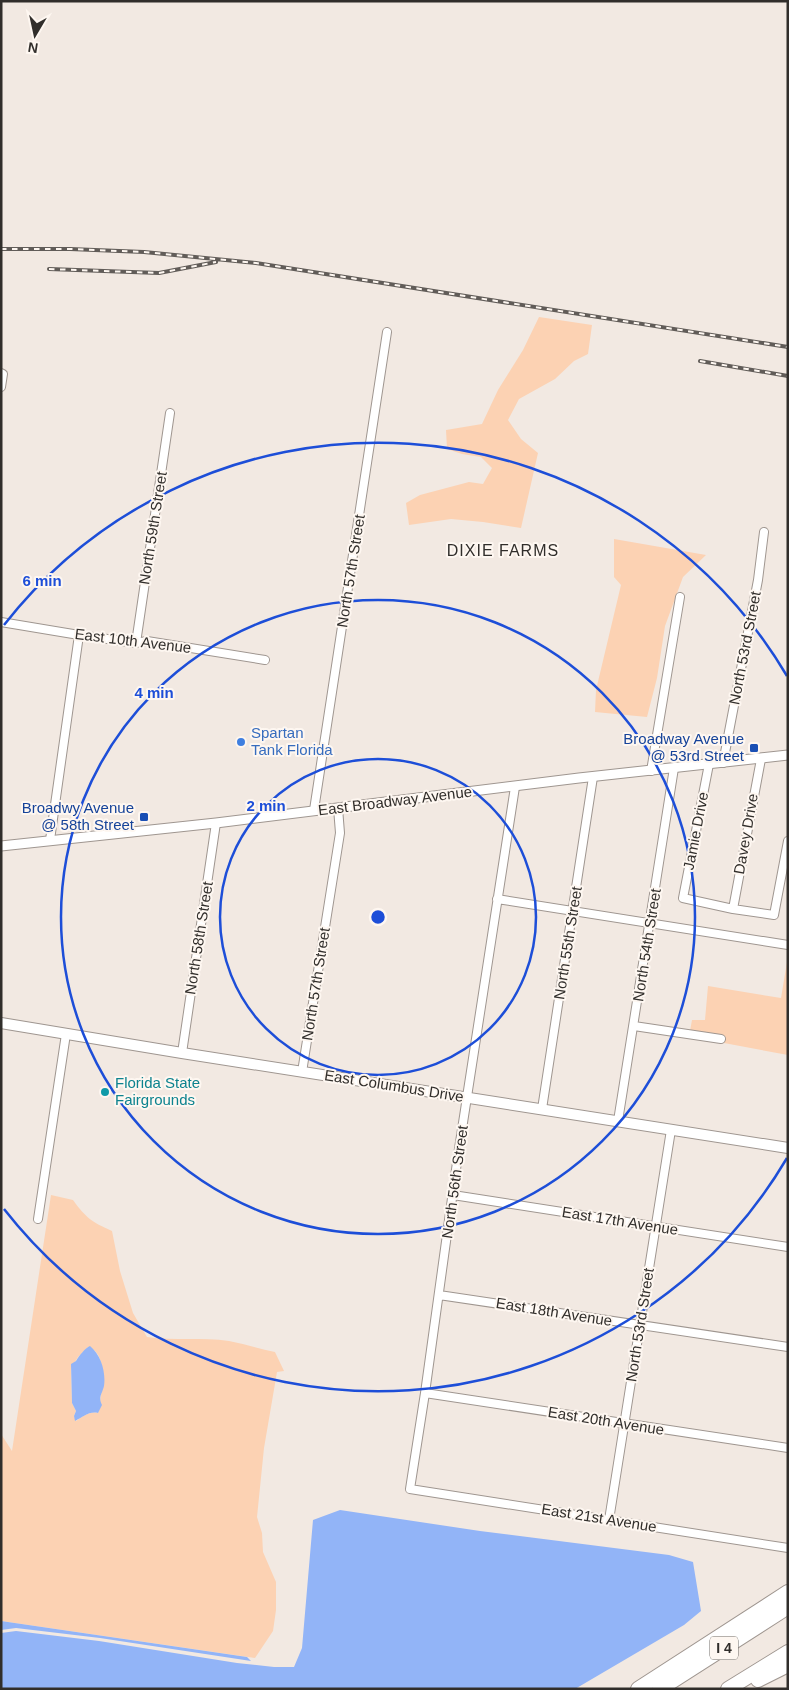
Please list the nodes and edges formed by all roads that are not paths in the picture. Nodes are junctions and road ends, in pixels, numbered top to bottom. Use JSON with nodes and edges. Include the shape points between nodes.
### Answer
{"nodes":[{"id":1,"x":387,"y":332,"type":"dead end"},
{"id":2,"x":2,"y":373,"type":"edge"},
{"id":3,"x":1,"y":388,"type":"edge"},
{"id":4,"x":170,"y":413,"type":"dead end"},
{"id":5,"x":764,"y":532,"type":"dead end"},
{"id":6,"x":680,"y":597,"type":"dead end"},
{"id":7,"x":1,"y":622,"type":"edge"},
{"id":8,"x":79,"y":635,"type":"junction"},
{"id":9,"x":136,"y":643,"type":"junction"},
{"id":10,"x":265,"y":660,"type":"dead end"},
{"id":11,"x":788,"y":755,"type":"edge"},
{"id":12,"x":761,"y":759,"type":"junction"},
{"id":13,"x":723,"y":762,"type":"junction"},
{"id":14,"x":709,"y":764,"type":"junction"},
{"id":15,"x":674,"y":768,"type":"junction"},
{"id":16,"x":651,"y":771,"type":"junction"},
{"id":17,"x":593,"y":777,"type":"junction"},
{"id":18,"x":515,"y":787,"type":"junction"},
{"id":19,"x":338,"y":808,"type":"junction"},
{"id":20,"x":314,"y":810,"type":"junction"},
{"id":21,"x":216,"y":823,"type":"junction"},
{"id":22,"x":50,"y":840,"type":"junction"},
{"id":23,"x":788,"y":841,"type":"edge"},
{"id":24,"x":1,"y":846,"type":"edge"},
{"id":25,"x":497,"y":899,"type":"junction"},
{"id":26,"x":733,"y":909,"type":"junction"},
{"id":27,"x":573,"y":911,"type":"junction"},
{"id":28,"x":650,"y":923,"type":"junction"},
{"id":29,"x":788,"y":945,"type":"edge"},
{"id":30,"x":1,"y":1023,"type":"edge"},
{"id":31,"x":634,"y":1026,"type":"junction"},
{"id":32,"x":66,"y":1034,"type":"junction"},
{"id":33,"x":721,"y":1039,"type":"dead end"},
{"id":34,"x":182,"y":1053,"type":"junction"},
{"id":35,"x":302,"y":1072,"type":"junction"},
{"id":36,"x":467,"y":1097,"type":"junction"},
{"id":37,"x":542,"y":1109,"type":"junction"},
{"id":38,"x":618,"y":1121,"type":"junction"},
{"id":39,"x":671,"y":1130,"type":"junction"},
{"id":40,"x":788,"y":1148,"type":"edge"},
{"id":41,"x":453,"y":1195,"type":"junction"},
{"id":42,"x":38,"y":1219,"type":"dead end"},
{"id":43,"x":656,"y":1227,"type":"junction"},
{"id":44,"x":788,"y":1247,"type":"edge"},
{"id":45,"x":439,"y":1295,"type":"junction"},
{"id":46,"x":640,"y":1325,"type":"junction"},
{"id":47,"x":788,"y":1347,"type":"edge"},
{"id":48,"x":425,"y":1393,"type":"junction"},
{"id":49,"x":624,"y":1423,"type":"junction"},
{"id":50,"x":788,"y":1448,"type":"edge"},
{"id":51,"x":410,"y":1489,"type":"joint"},
{"id":52,"x":609,"y":1520,"type":"junction"},
{"id":53,"x":788,"y":1548,"type":"edge"},
{"id":54,"x":788,"y":1592,"type":"edge"},
{"id":55,"x":788,"y":1607,"type":"edge"},
{"id":56,"x":788,"y":1652,"type":"edge"},
{"id":57,"x":788,"y":1665,"type":"edge"},
{"id":58,"x":638,"y":1689,"type":"edge"},
{"id":59,"x":660,"y":1689,"type":"edge"},
{"id":60,"x":728,"y":1689,"type":"edge"},
{"id":61,"x":742,"y":1689,"type":"edge"}],
"edges":[{"from":1,"to":20,"type":"street","name":"North 57th Street"},
{"from":2,"to":3,"type":"street"},
{"from":4,"to":9,"type":"street","name":"North 59th Street"},
{"from":5,"to":13,"type":"street","name":"North 53rd Street","via":[[758,580]]},
{"from":6,"to":16,"type":"street"},
{"from":7,"to":8,"type":"street","name":"East 10th Avenue"},
{"from":8,"to":9,"type":"street","name":"East 10th Avenue"},
{"from":8,"to":22,"type":"street"},
{"from":9,"to":10,"type":"street","name":"East 10th Avenue"},
{"from":11,"to":12,"type":"street","name":"East Broadway Avenue"},
{"from":12,"to":13,"type":"street","name":"East Broadway Avenue"},
{"from":12,"to":26,"type":"street","name":"Davey Drive"},
{"from":13,"to":14,"type":"street","name":"East Broadway Avenue"},
{"from":14,"to":15,"type":"street","name":"East Broadway Avenue"},
{"from":14,"to":26,"type":"street","name":"Jamie Drive","via":[[683,898]]},
{"from":15,"to":16,"type":"street","name":"East Broadway Avenue"},
{"from":15,"to":28,"type":"street","name":"North 54th Street"},
{"from":16,"to":17,"type":"street","name":"East Broadway Avenue"},
{"from":17,"to":18,"type":"street","name":"East Broadway Avenue"},
{"from":17,"to":27,"type":"street","name":"North 55th Street"},
{"from":18,"to":19,"type":"street","name":"East Broadway Avenue"},
{"from":18,"to":25,"type":"street","name":"North 56th Street"},
{"from":19,"to":20,"type":"street","name":"East Broadway Avenue"},
{"from":19,"to":35,"type":"street","name":"North 57th Street","via":[[340,833]]},
{"from":20,"to":21,"type":"street","name":"East Broadway Avenue"},
{"from":21,"to":22,"type":"street","name":"East Broadway Avenue"},
{"from":21,"to":34,"type":"street","name":"North 58th Street"},
{"from":22,"to":24,"type":"street","name":"East Broadway Avenue"},
{"from":23,"to":26,"type":"street","via":[[774,915]]},
{"from":25,"to":27,"type":"street"},
{"from":25,"to":36,"type":"street","name":"North 56th Street"},
{"from":27,"to":28,"type":"street"},
{"from":27,"to":37,"type":"street","name":"North 55th Street"},
{"from":28,"to":29,"type":"street"},
{"from":28,"to":31,"type":"street","name":"North 54th Street"},
{"from":30,"to":32,"type":"main road","name":"East Columbus Drive"},
{"from":31,"to":33,"type":"street"},
{"from":31,"to":38,"type":"street","name":"North 54th Street"},
{"from":32,"to":34,"type":"main road","name":"East Columbus Drive"},
{"from":32,"to":42,"type":"street"},
{"from":34,"to":35,"type":"main road","name":"East Columbus Drive"},
{"from":35,"to":36,"type":"main road","name":"East Columbus Drive"},
{"from":36,"to":37,"type":"main road","name":"East Columbus Drive"},
{"from":36,"to":41,"type":"street","name":"North 56th Street"},
{"from":37,"to":38,"type":"main road","name":"East Columbus Drive"},
{"from":38,"to":39,"type":"main road","name":"East Columbus Drive"},
{"from":39,"to":40,"type":"main road","name":"East Columbus Drive"},
{"from":39,"to":43,"type":"street","name":"North 53rd Street"},
{"from":41,"to":43,"type":"street","name":"East 17th Avenue"},
{"from":41,"to":45,"type":"street","name":"North 56th Street"},
{"from":43,"to":44,"type":"street","name":"East 17th Avenue"},
{"from":43,"to":46,"type":"street","name":"North 53rd Street"},
{"from":45,"to":46,"type":"street","name":"East 18th Avenue"},
{"from":45,"to":48,"type":"street","name":"North 56th Street"},
{"from":46,"to":47,"type":"street","name":"East 18th Avenue"},
{"from":46,"to":49,"type":"street","name":"North 53rd Street"},
{"from":48,"to":49,"type":"street","name":"East 20th Avenue"},
{"from":48,"to":51,"type":"street","name":"North 56th Street"},
{"from":49,"to":50,"type":"street","name":"East 20th Avenue"},
{"from":49,"to":52,"type":"street","name":"North 53rd Street"},
{"from":51,"to":52,"type":"street","name":"East 21st Avenue"},
{"from":52,"to":53,"type":"street","name":"East 21st Avenue"},
{"from":54,"to":58,"type":"highway"},
{"from":55,"to":59,"type":"highway","number":"I 4"},
{"from":56,"to":60,"type":"highway","number":"I 4"},
{"from":57,"to":61,"type":"highway"}]}
